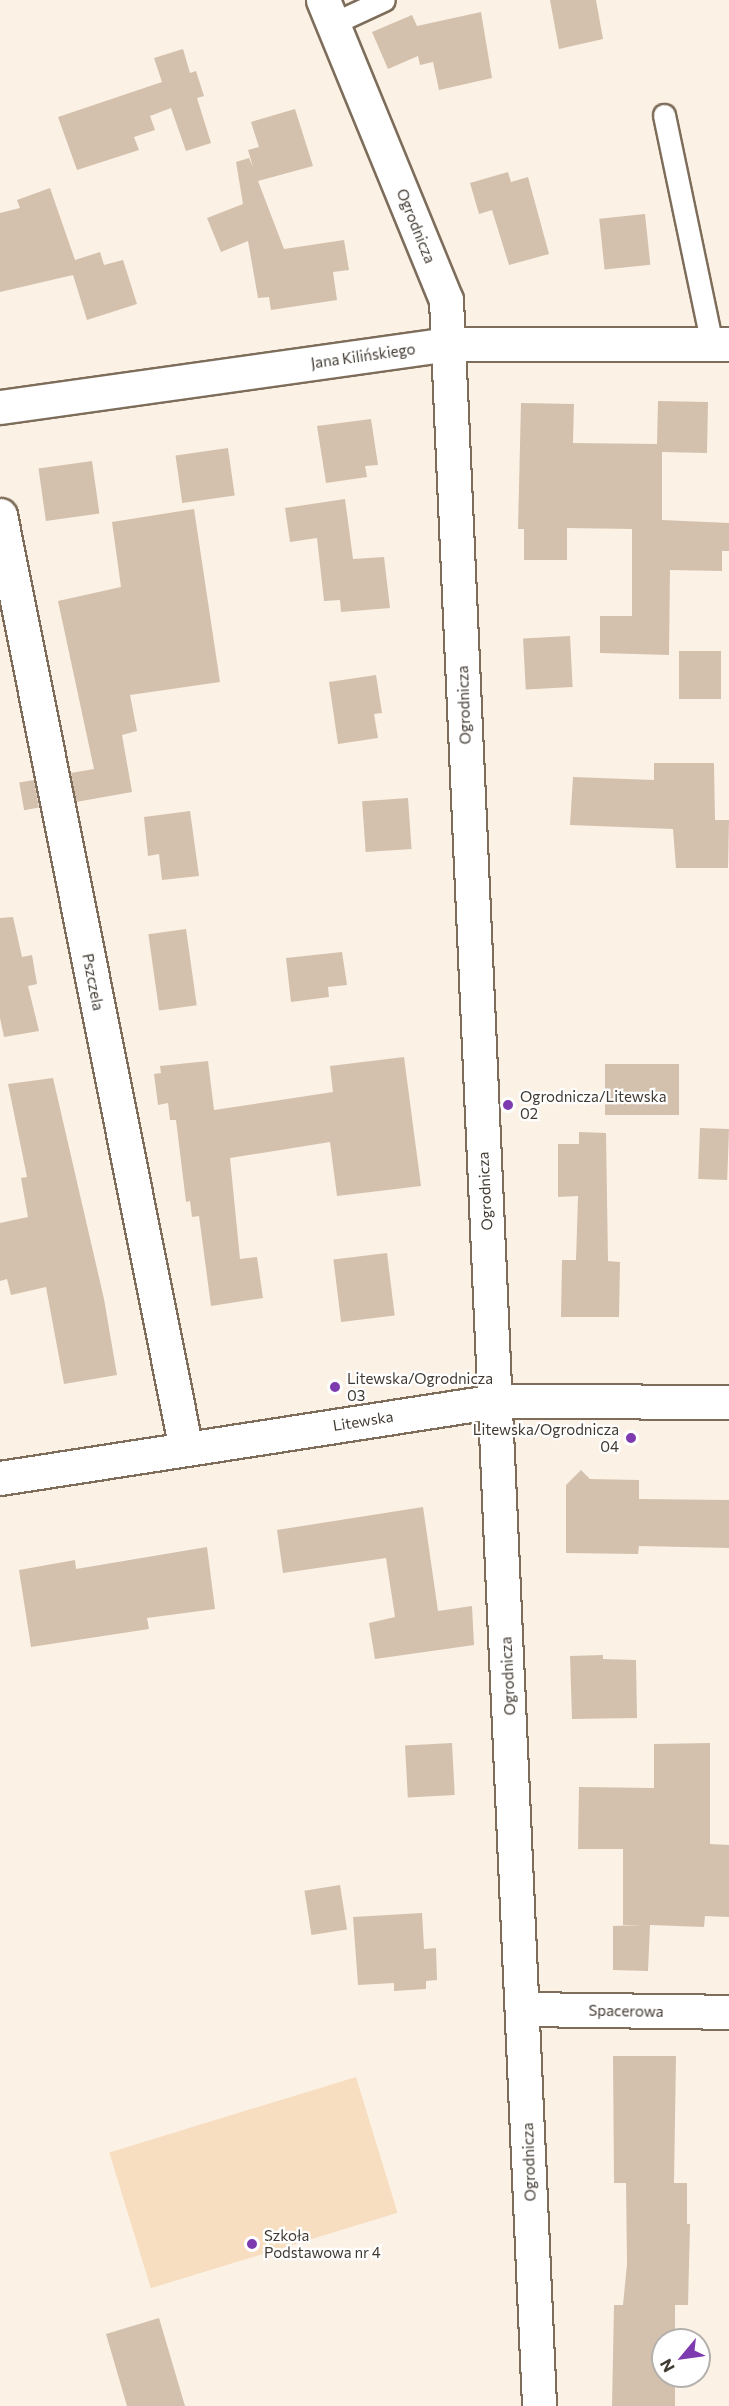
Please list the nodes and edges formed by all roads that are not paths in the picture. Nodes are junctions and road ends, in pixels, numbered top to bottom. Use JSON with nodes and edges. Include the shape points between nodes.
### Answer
{"nodes":[{"id":1,"x":384,"y":0,"type":"edge"},
{"id":2,"x":328,"y":12,"type":"edge"},
{"id":3,"x":664,"y":115,"type":"dead end"},
{"id":4,"x":448,"y":344,"type":"junction"},
{"id":5,"x":720,"y":344,"type":"edge"},
{"id":6,"x":0,"y":407,"type":"edge"},
{"id":7,"x":0,"y":515,"type":"edge"},
{"id":8,"x":496,"y":1401,"type":"junction"},
{"id":9,"x":729,"y":1402,"type":"edge"},
{"id":10,"x":186,"y":1449,"type":"junction"},
{"id":11,"x":0,"y":1478,"type":"edge"},
{"id":12,"x":523,"y":2009,"type":"junction"},
{"id":13,"x":729,"y":2012,"type":"edge"},
{"id":14,"x":539,"y":2406,"type":"edge"}],
"edges":[{"from":1,"to":2,"type":"lane"},
{"from":2,"to":4,"type":"street","name":"Ogrodnicza","via":[[446,300]]},
{"from":3,"to":5,"type":"lane"},
{"from":4,"to":5,"type":"street","name":"Jana Kilińskiego"},
{"from":4,"to":6,"type":"street","name":"Jana Kilińskiego"},
{"from":4,"to":8,"type":"street","name":"Ogrodnicza"},
{"from":7,"to":10,"type":"street","name":"Pszczela"},
{"from":8,"to":9,"type":"street","name":"Litewska"},
{"from":8,"to":10,"type":"street","name":"Litewska"},
{"from":8,"to":12,"type":"street","name":"Ogrodnicza"},
{"from":10,"to":11,"type":"street","name":"Litewska"},
{"from":12,"to":13,"type":"street","name":"Spacerowa"},
{"from":12,"to":14,"type":"street","name":"Ogrodnicza"}]}
